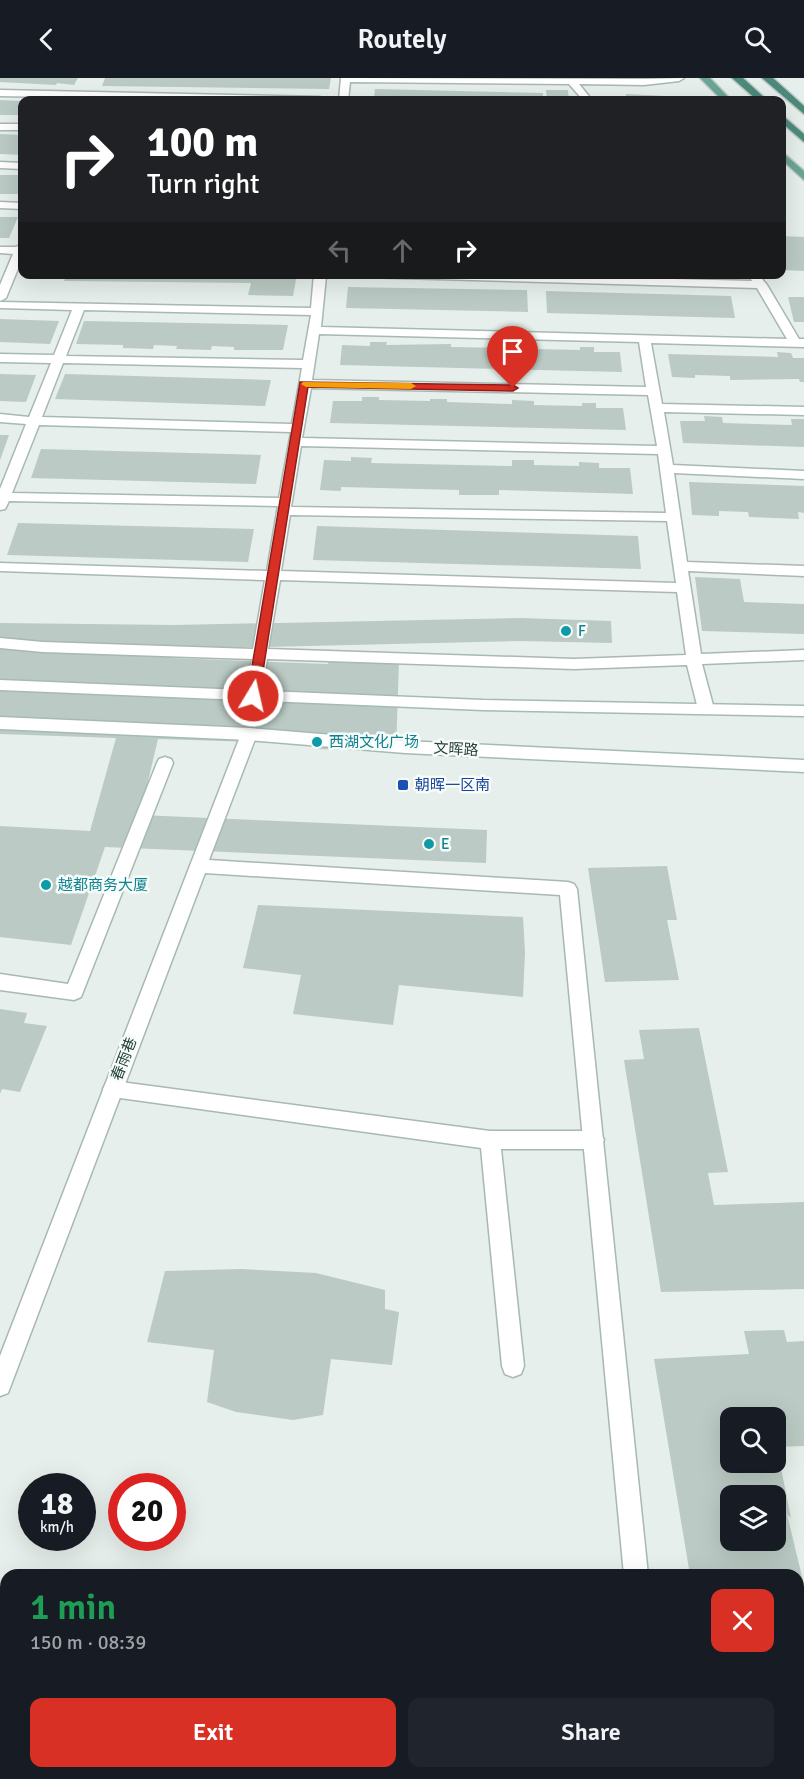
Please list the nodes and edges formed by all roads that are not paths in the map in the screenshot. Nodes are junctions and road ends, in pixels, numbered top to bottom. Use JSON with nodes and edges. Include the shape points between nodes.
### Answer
{"nodes":[{"id":1,"x":346,"y":78,"type":"edge"},
{"id":2,"x":679,"y":78,"type":"edge"},
{"id":3,"x":705,"y":78,"type":"edge"},
{"id":4,"x":737,"y":78,"type":"edge"},
{"id":5,"x":767,"y":78,"type":"edge"},
{"id":6,"x":571,"y":81,"type":"junction"},
{"id":7,"x":0,"y":93,"type":"edge"},
{"id":8,"x":87,"y":94,"type":"edge"},
{"id":9,"x":165,"y":96,"type":"edge"},
{"id":10,"x":344,"y":96,"type":"edge"},
{"id":11,"x":584,"y":96,"type":"edge"},
{"id":12,"x":723,"y":96,"type":"edge"},
{"id":13,"x":757,"y":96,"type":"edge"},
{"id":14,"x":804,"y":111,"type":"edge"},
{"id":15,"x":786,"y":122,"type":"edge"},
{"id":16,"x":0,"y":127,"type":"edge"},
{"id":17,"x":18,"y":127,"type":"edge"},
{"id":18,"x":804,"y":139,"type":"edge"},
{"id":19,"x":786,"y":159,"type":"edge"},
{"id":20,"x":0,"y":165,"type":"edge"},
{"id":21,"x":18,"y":166,"type":"edge"},
{"id":22,"x":804,"y":177,"type":"edge"},
{"id":23,"x":0,"y":206,"type":"edge"},
{"id":24,"x":18,"y":206,"type":"edge"},
{"id":25,"x":18,"y":249,"type":"edge"},
{"id":26,"x":0,"y":250,"type":"edge"},
{"id":27,"x":18,"y":258,"type":"edge"},
{"id":28,"x":320,"y":279,"type":"edge"},
{"id":29,"x":526,"y":279,"type":"edge"},
{"id":30,"x":756,"y":279,"type":"edge"},
{"id":31,"x":761,"y":285,"type":"junction"},
{"id":32,"x":0,"y":297,"type":"edge"},
{"id":33,"x":0,"y":305,"type":"edge"},
{"id":34,"x":79,"y":308,"type":"junction"},
{"id":35,"x":317,"y":312,"type":"junction"},
{"id":36,"x":313,"y":330,"type":"junction"},
{"id":37,"x":644,"y":339,"type":"junction"},
{"id":38,"x":800,"y":343,"type":"edge"},
{"id":39,"x":0,"y":358,"type":"edge"},
{"id":40,"x":58,"y":360,"type":"junction"},
{"id":41,"x":308,"y":364,"type":"junction"},
{"id":42,"x":304,"y":384,"type":"junction"},
{"id":43,"x":653,"y":391,"type":"junction"},
{"id":44,"x":656,"y":408,"type":"junction"},
{"id":45,"x":804,"y":411,"type":"edge"},
{"id":46,"x":0,"y":418,"type":"edge"},
{"id":47,"x":34,"y":421,"type":"junction"},
{"id":48,"x":297,"y":428,"type":"junction"},
{"id":49,"x":295,"y":442,"type":"junction"},
{"id":50,"x":664,"y":450,"type":"junction"},
{"id":51,"x":666,"y":469,"type":"junction"},
{"id":52,"x":804,"y":475,"type":"edge"},
{"id":53,"x":3,"y":493,"type":"edge"},
{"id":54,"x":284,"y":507,"type":"junction"},
{"id":55,"x":673,"y":517,"type":"junction"},
{"id":56,"x":680,"y":566,"type":"junction"},
{"id":57,"x":0,"y":567,"type":"edge"},
{"id":58,"x":804,"y":571,"type":"edge"},
{"id":59,"x":272,"y":575,"type":"junction"},
{"id":60,"x":683,"y":588,"type":"junction"},
{"id":61,"x":0,"y":643,"type":"edge"},
{"id":62,"x":260,"y":654,"type":"junction"},
{"id":63,"x":804,"y":655,"type":"edge"},
{"id":64,"x":694,"y":660,"type":"junction"},
{"id":65,"x":0,"y":685,"type":"edge"},
{"id":66,"x":253,"y":696,"type":"junction"},
{"id":67,"x":706,"y":709,"type":"junction"},
{"id":68,"x":804,"y":711,"type":"edge"},
{"id":69,"x":0,"y":723,"type":"edge"},
{"id":70,"x":249,"y":734,"type":"junction"},
{"id":71,"x":165,"y":763,"type":"dead end"},
{"id":72,"x":804,"y":766,"type":"edge"},
{"id":73,"x":198,"y":866,"type":"junction"},
{"id":74,"x":0,"y":982,"type":"edge"},
{"id":75,"x":113,"y":1089,"type":"junction"},
{"id":76,"x":490,"y":1140,"type":"junction"},
{"id":77,"x":594,"y":1140,"type":"junction"},
{"id":78,"x":513,"y":1366,"type":"dead end"},
{"id":79,"x":0,"y":1386,"type":"edge"},
{"id":80,"x":635,"y":1569,"type":"edge"}],
"edges":[{"from":1,"to":6,"type":"main road"},
{"from":1,"to":10,"type":"main road"},
{"from":2,"to":6,"type":"main road","via":[[644,82]]},
{"from":3,"to":12,"type":"main road"},
{"from":4,"to":13,"type":"highway"},
{"from":5,"to":14,"type":"highway"},
{"from":6,"to":11,"type":"main road"},
{"from":7,"to":8,"type":"main road"},
{"from":8,"to":9,"type":"main road"},
{"from":15,"to":18,"type":"highway"},
{"from":16,"to":17,"type":"main road"},
{"from":19,"to":22,"type":"main road"},
{"from":20,"to":21,"type":"main road"},
{"from":23,"to":24,"type":"main road"},
{"from":25,"to":26,"type":"main road"},
{"from":27,"to":32,"type":"main road"},
{"from":28,"to":35,"type":"main road"},
{"from":29,"to":31,"type":"main road"},
{"from":30,"to":31,"type":"main road"},
{"from":31,"to":38,"type":"main road"},
{"from":33,"to":34,"type":"main road"},
{"from":34,"to":35,"type":"main road"},
{"from":34,"to":40,"type":"main road"},
{"from":35,"to":36,"type":"main road"},
{"from":36,"to":37,"type":"main road"},
{"from":36,"to":41,"type":"main road"},
{"from":37,"to":38,"type":"main road"},
{"from":37,"to":43,"type":"main road"},
{"from":39,"to":40,"type":"main road"},
{"from":40,"to":41,"type":"main road"},
{"from":40,"to":47,"type":"main road"},
{"from":41,"to":42,"type":"main road"},
{"from":42,"to":43,"type":"main road"},
{"from":42,"to":48,"type":"main road"},
{"from":43,"to":44,"type":"main road"},
{"from":44,"to":45,"type":"main road"},
{"from":44,"to":50,"type":"main road"},
{"from":46,"to":47,"type":"main road"},
{"from":47,"to":48,"type":"main road"},
{"from":47,"to":53,"type":"main road"},
{"from":48,"to":49,"type":"main road"},
{"from":49,"to":50,"type":"main road"},
{"from":49,"to":54,"type":"main road"},
{"from":50,"to":51,"type":"main road"},
{"from":51,"to":52,"type":"main road"},
{"from":51,"to":55,"type":"main road"},
{"from":53,"to":54,"type":"main road"},
{"from":54,"to":55,"type":"main road"},
{"from":54,"to":59,"type":"main road"},
{"from":55,"to":56,"type":"main road"},
{"from":56,"to":58,"type":"main road"},
{"from":56,"to":60,"type":"main road"},
{"from":57,"to":59,"type":"main road"},
{"from":59,"to":60,"type":"main road"},
{"from":59,"to":62,"type":"main road"},
{"from":60,"to":64,"type":"main road"},
{"from":61,"to":62,"type":"main road"},
{"from":62,"to":64,"type":"main road","via":[[573,664]]},
{"from":62,"to":66,"type":"main road"},
{"from":63,"to":64,"type":"main road"},
{"from":64,"to":67,"type":"main road"},
{"from":65,"to":66,"type":"main road"},
{"from":66,"to":67,"type":"main road"},
{"from":67,"to":68,"type":"main road"},
{"from":69,"to":70,"type":"main road","name":"文晖路"},
{"from":70,"to":72,"type":"main road","name":"文晖路","via":[[405,747]]},
{"from":70,"to":73,"type":"main road","name":"春雨巷"},
{"from":71,"to":74,"type":"main road","via":[[74,992]]},
{"from":73,"to":75,"type":"main road","name":"春雨巷"},
{"from":73,"to":77,"type":"main road","via":[[568,889]]},
{"from":75,"to":76,"type":"main road"},
{"from":75,"to":79,"type":"main road","name":"春雨巷"},
{"from":76,"to":77,"type":"main road"},
{"from":76,"to":78,"type":"main road"},
{"from":77,"to":80,"type":"main road"}]}
